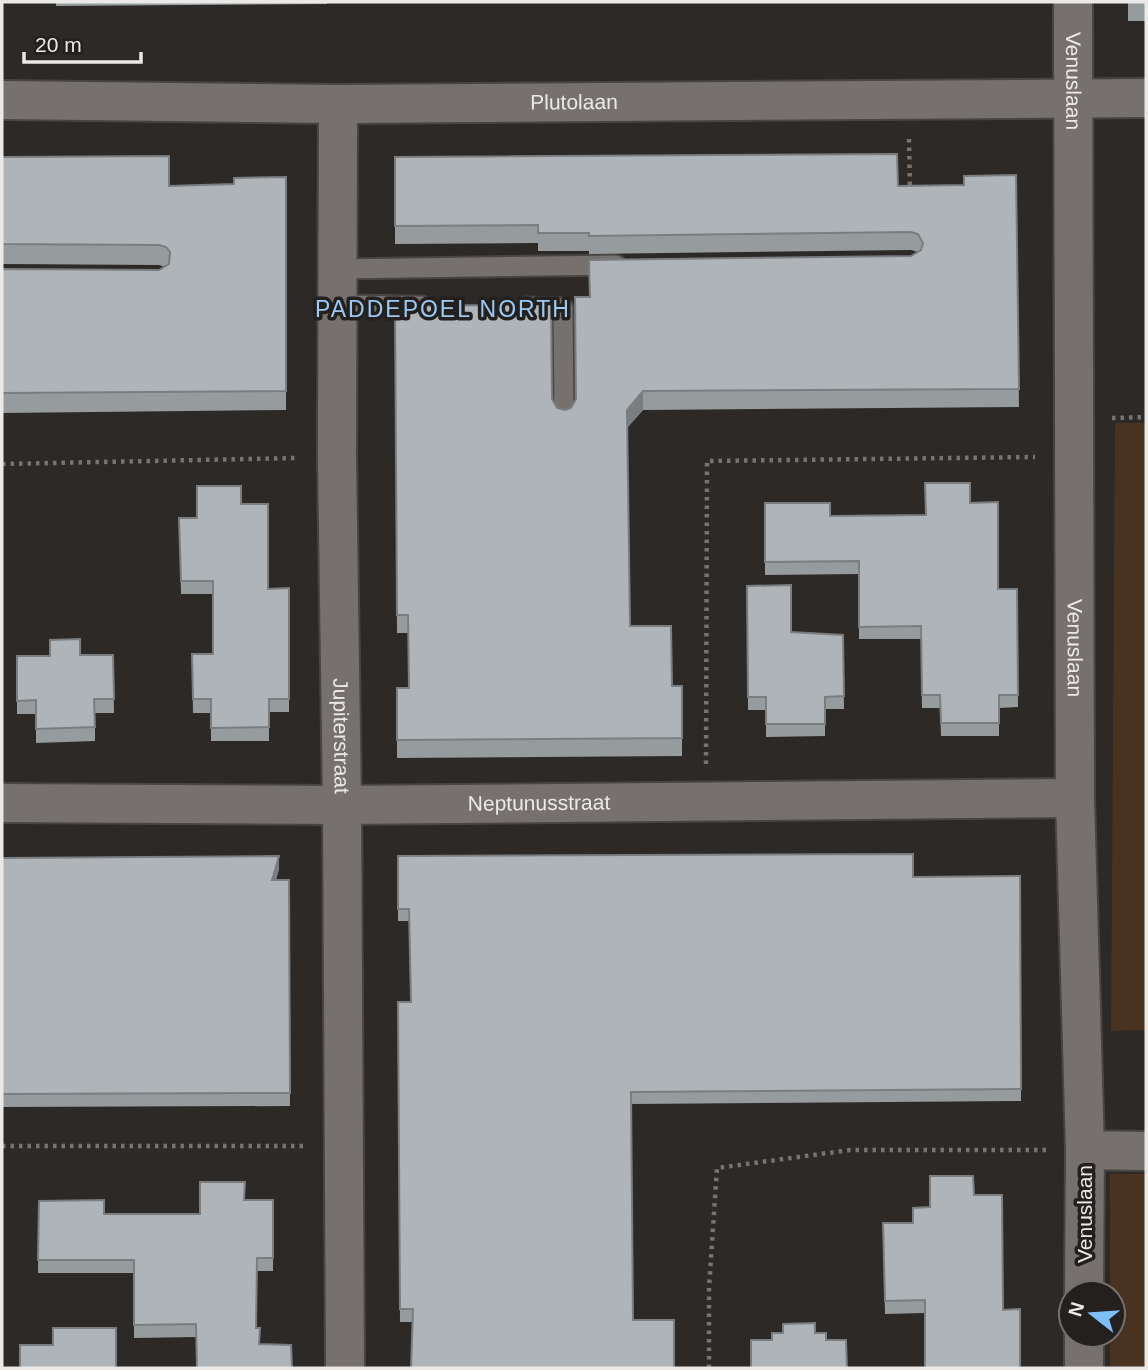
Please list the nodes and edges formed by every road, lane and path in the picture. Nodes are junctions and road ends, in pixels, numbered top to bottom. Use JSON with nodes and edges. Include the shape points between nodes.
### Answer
{"nodes":[{"id":1,"x":1073,"y":2,"type":"edge"},
{"id":2,"x":1146,"y":98,"type":"edge"},
{"id":3,"x":1074,"y":99,"type":"junction"},
{"id":4,"x":2,"y":100,"type":"edge"},
{"id":5,"x":909,"y":100,"type":"junction"},
{"id":6,"x":338,"y":104,"type":"junction"},
{"id":7,"x":910,"y":194,"type":"edge"},
{"id":8,"x":631,"y":265,"type":"edge"},
{"id":9,"x":337,"y":287,"type":"junction"},
{"id":10,"x":443,"y":306,"type":"edge"},
{"id":11,"x":510,"y":307,"type":"edge"},
{"id":12,"x":564,"y":416,"type":"edge"},
{"id":13,"x":337,"y":457,"type":"junction"},
{"id":14,"x":1075,"y":457,"type":"junction"},
{"id":15,"x":2,"y":464,"type":"edge"},
{"id":16,"x":1075,"y":798,"type":"junction"},
{"id":17,"x":706,"y":800,"type":"junction"},
{"id":18,"x":2,"y":803,"type":"edge"},
{"id":19,"x":342,"y":805,"type":"junction"},
{"id":20,"x":2,"y":1146,"type":"edge"},
{"id":21,"x":343,"y":1146,"type":"junction"},
{"id":22,"x":1085,"y":1150,"type":"junction"},
{"id":23,"x":1146,"y":1151,"type":"edge"},
{"id":24,"x":1084,"y":1279,"type":"edge"},
{"id":25,"x":1084,"y":1349,"type":"edge"},
{"id":26,"x":345,"y":1368,"type":"edge"},
{"id":27,"x":709,"y":1368,"type":"edge"},
{"id":28,"x":1084,"y":1368,"type":"edge"}],
"edges":[{"from":1,"to":3,"type":"street","name":"Venuslaan"},
{"from":2,"to":3,"type":"street","name":"Plutolaan"},
{"from":3,"to":5,"type":"street","name":"Plutolaan"},
{"from":3,"to":14,"type":"street","name":"Venuslaan"},
{"from":4,"to":6,"type":"street","name":"Plutolaan"},
{"from":5,"to":6,"type":"street","name":"Plutolaan"},
{"from":5,"to":7,"type":"path"},
{"from":6,"to":9,"type":"street","name":"Jupiterstraat"},
{"from":8,"to":9,"type":"lane"},
{"from":9,"to":10,"type":"lane"},
{"from":9,"to":13,"type":"street","name":"Jupiterstraat"},
{"from":11,"to":12,"type":"lane","via":[[563,307]]},
{"from":13,"to":15,"type":"path"},
{"from":13,"to":19,"type":"street","name":"Jupiterstraat"},
{"from":14,"to":16,"type":"street","name":"Venuslaan"},
{"from":14,"to":17,"type":"path","via":[[707,461]]},
{"from":16,"to":17,"type":"street","name":"Neptunusstraat"},
{"from":16,"to":22,"type":"street","name":"Venuslaan"},
{"from":17,"to":19,"type":"street","name":"Neptunusstraat"},
{"from":18,"to":19,"type":"street","name":"Neptunusstraat"},
{"from":19,"to":21,"type":"street","name":"Jupiterstraat"},
{"from":20,"to":21,"type":"path"},
{"from":21,"to":26,"type":"street","name":"Jupiterstraat"},
{"from":22,"to":23,"type":"street"},
{"from":22,"to":24,"type":"street","name":"Venuslaan"},
{"from":22,"to":27,"type":"path","via":[[850,1150],[717,1168]]},
{"from":25,"to":28,"type":"street"}]}
